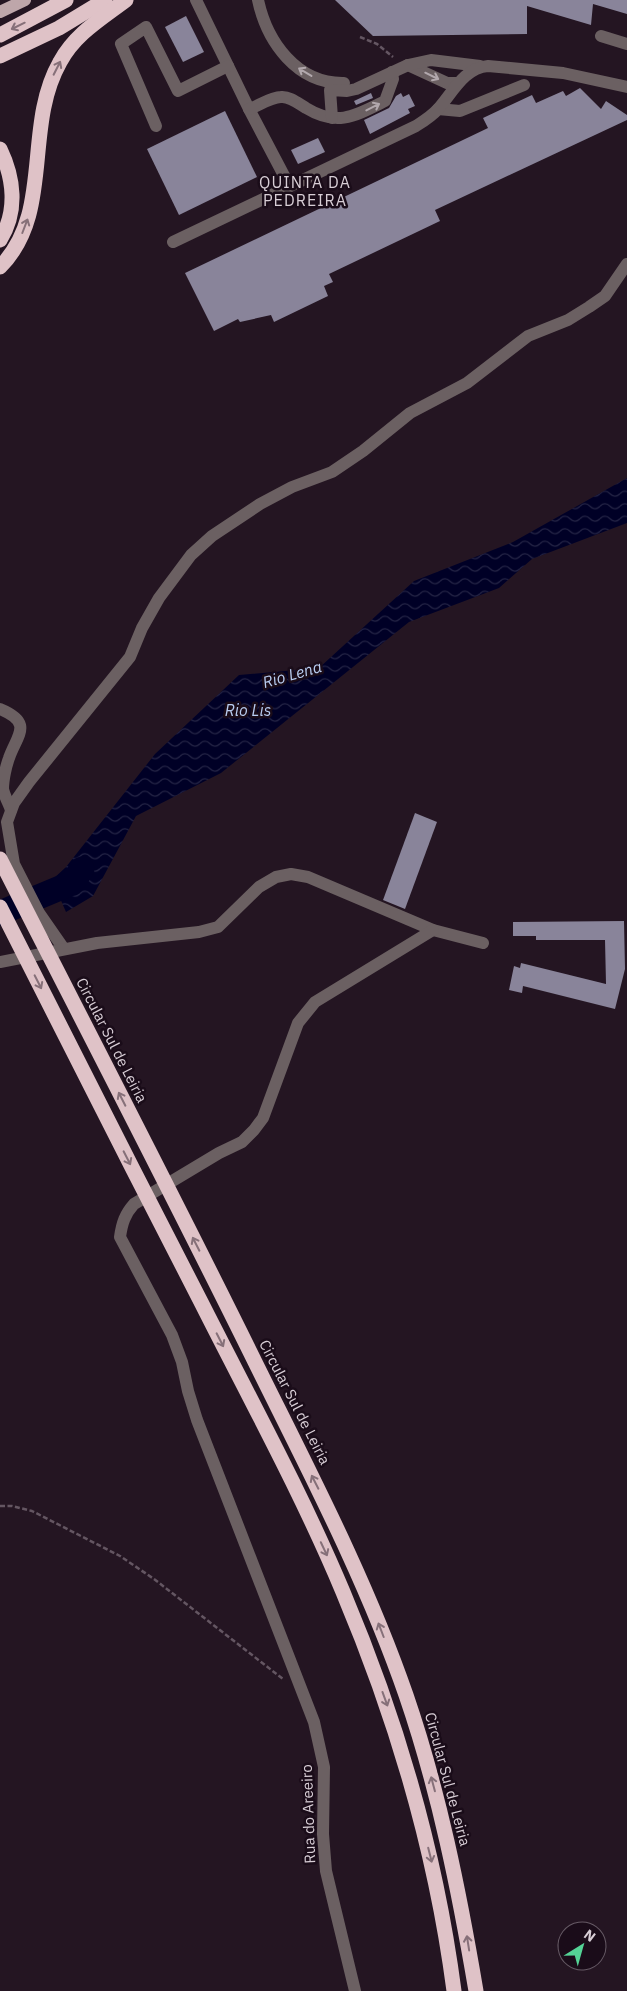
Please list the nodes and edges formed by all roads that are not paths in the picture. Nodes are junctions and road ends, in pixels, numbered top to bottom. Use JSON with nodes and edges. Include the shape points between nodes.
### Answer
{"nodes":[{"id":1,"x":25,"y":0,"type":"edge"},
{"id":2,"x":66,"y":0,"type":"edge"},
{"id":3,"x":105,"y":0,"type":"edge"},
{"id":4,"x":126,"y":0,"type":"edge"},
{"id":5,"x":196,"y":0,"type":"edge"},
{"id":6,"x":258,"y":0,"type":"edge"},
{"id":7,"x":0,"y":12,"type":"edge"},
{"id":8,"x":0,"y":35,"type":"edge"},
{"id":9,"x":601,"y":36,"type":"dead end"},
{"id":10,"x":627,"y":44,"type":"edge"},
{"id":11,"x":0,"y":56,"type":"edge"},
{"id":12,"x":431,"y":60,"type":"junction"},
{"id":13,"x":408,"y":65,"type":"junction"},
{"id":14,"x":228,"y":66,"type":"junction"},
{"id":15,"x":480,"y":66,"type":"junction"},
{"id":16,"x":392,"y":72,"type":"junction"},
{"id":17,"x":369,"y":83,"type":"junction"},
{"id":18,"x":458,"y":83,"type":"junction"},
{"id":19,"x":524,"y":84,"type":"dead end"},
{"id":20,"x":627,"y":87,"type":"edge"},
{"id":21,"x":438,"y":109,"type":"junction"},
{"id":22,"x":249,"y":110,"type":"junction"},
{"id":23,"x":332,"y":118,"type":"junction"},
{"id":24,"x":156,"y":126,"type":"dead end"},
{"id":25,"x":0,"y":149,"type":"edge"},
{"id":26,"x":289,"y":185,"type":"junction"},
{"id":27,"x":0,"y":240,"type":"edge"},
{"id":28,"x":173,"y":242,"type":"dead end"},
{"id":29,"x":627,"y":264,"type":"edge"},
{"id":30,"x":0,"y":267,"type":"edge"},
{"id":31,"x":0,"y":709,"type":"edge"},
{"id":32,"x":11,"y":810,"type":"junction"},
{"id":33,"x":0,"y":859,"type":"edge"},
{"id":34,"x":0,"y":907,"type":"edge"},
{"id":35,"x":433,"y":930,"type":"junction"},
{"id":36,"x":483,"y":943,"type":"dead end"},
{"id":37,"x":64,"y":949,"type":"junction"},
{"id":38,"x":0,"y":962,"type":"edge"},
{"id":39,"x":355,"y":1991,"type":"edge"},
{"id":40,"x":454,"y":1991,"type":"edge"},
{"id":41,"x":476,"y":1991,"type":"edge"}],
"edges":[{"from":1,"to":7,"type":"main road"},
{"from":2,"to":8,"type":"highway","one_way":true},
{"from":3,"to":11,"type":"highway","via":[[59,28]]},
{"from":30,"to":4,"type":"highway","one_way":true,"via":[[20,240],[31,209],[43,105],[52,77],[68,49],[87,28]]},
{"from":5,"to":14,"type":"street"},
{"from":17,"to":6,"type":"street","one_way":true,"via":[[325,81],[293,65],[282,54],[265,25]]},
{"from":9,"to":10,"type":"street"},
{"from":12,"to":13,"type":"street"},
{"from":12,"to":15,"type":"street"},
{"from":12,"to":18,"type":"street","via":[[449,70]]},
{"from":13,"to":16,"type":"street"},
{"from":13,"to":18,"type":"street","one_way":true,"via":[[446,83]]},
{"from":14,"to":22,"type":"street"},
{"from":14,"to":24,"type":"street","via":[[178,91],[146,27],[121,44]]},
{"from":15,"to":18,"type":"street"},
{"from":15,"to":20,"type":"street","via":[[563,73]]},
{"from":16,"to":17,"type":"street"},
{"from":23,"to":16,"type":"street","one_way":true,"via":[[354,116],[385,101],[393,79]]},
{"from":17,"to":23,"type":"street","via":[[347,91],[330,90]]},
{"from":18,"to":21,"type":"street"},
{"from":19,"to":21,"type":"street","via":[[460,111]]},
{"from":21,"to":26,"type":"street","via":[[416,126]]},
{"from":22,"to":23,"type":"street","via":[[280,96]]},
{"from":22,"to":26,"type":"street"},
{"from":25,"to":27,"type":"highway","via":[[7,164],[13,198]]},
{"from":26,"to":28,"type":"street"},
{"from":29,"to":32,"type":"street","via":[[605,296],[589,307],[568,320],[528,336],[467,383],[410,412],[332,472],[292,487],[260,504],[212,536],[191,556],[159,598],[130,657],[29,782]]},
{"from":31,"to":32,"type":"street","via":[[17,720],[20,726],[20,736],[9,758],[3,789]]},
{"from":32,"to":37,"type":"street","via":[[7,822],[14,864],[39,913]]},
{"from":41,"to":33,"type":"highway","name":"Circular Sul de Leiria","one_way":true,"via":[[446,1834],[406,1695],[355,1566],[218,1287]]},
{"from":34,"to":40,"type":"highway","one_way":true,"via":[[318,1536],[342,1590],[373,1666],[409,1775],[431,1858]]},
{"from":35,"to":36,"type":"street"},
{"from":35,"to":37,"type":"street","via":[[308,877],[291,874],[276,877],[259,888],[218,927]]},
{"from":35,"to":39,"type":"street","name":"Rua do Areeiro","via":[[314,1002],[298,1023],[263,1118],[254,1130],[242,1142],[134,1204],[122,1224],[120,1237],[172,1335],[197,1420],[314,1722],[324,1767],[326,1871]]},
{"from":37,"to":38,"type":"street"}]}
